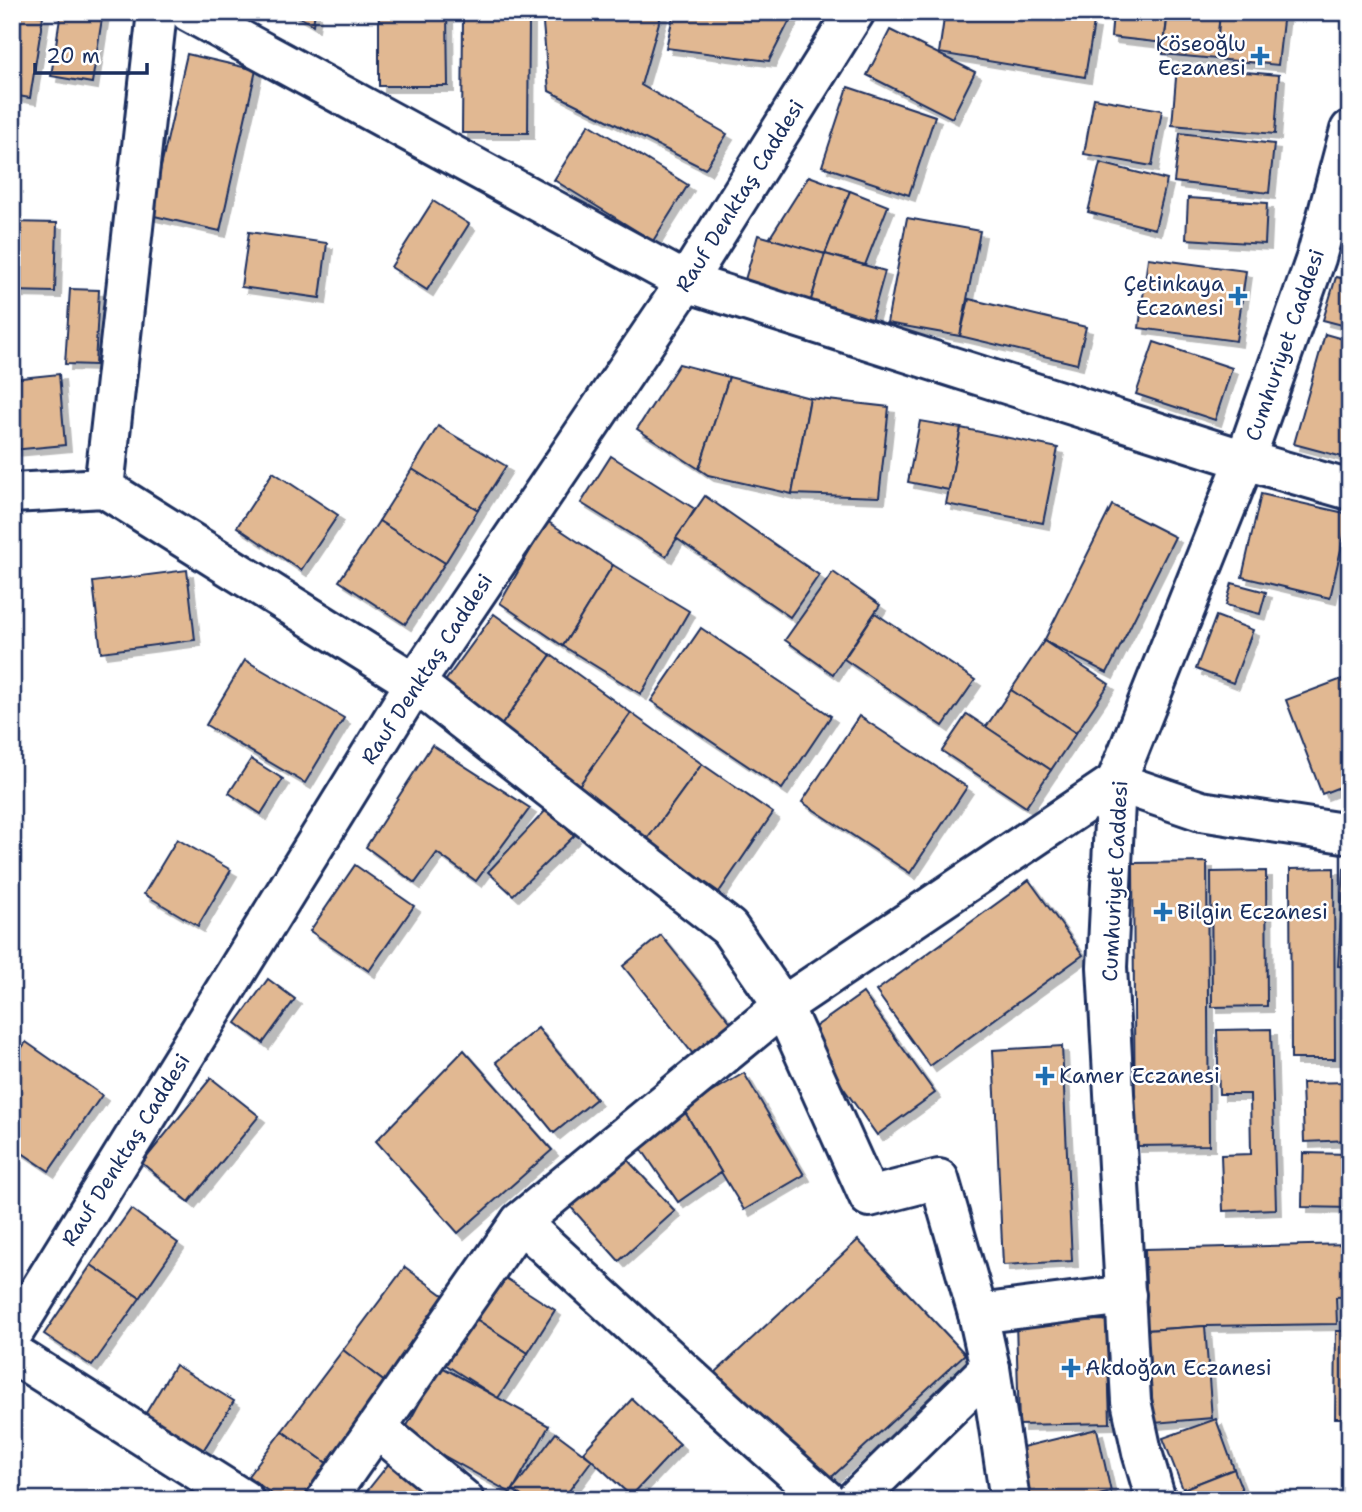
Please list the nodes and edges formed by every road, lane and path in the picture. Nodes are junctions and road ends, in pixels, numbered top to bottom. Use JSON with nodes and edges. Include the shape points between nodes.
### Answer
{"nodes":[{"id":1,"x":157,"y":12,"type":"edge"},
{"id":2,"x":189,"y":12,"type":"edge"},
{"id":3,"x":855,"y":12,"type":"edge"},
{"id":4,"x":1350,"y":130,"type":"edge"},
{"id":5,"x":687,"y":282,"type":"junction"},
{"id":6,"x":1245,"y":460,"type":"junction"},
{"id":7,"x":104,"y":488,"type":"junction"},
{"id":8,"x":1350,"y":490,"type":"edge"},
{"id":9,"x":12,"y":493,"type":"edge"},
{"id":10,"x":415,"y":682,"type":"junction"},
{"id":11,"x":1116,"y":782,"type":"junction"},
{"id":12,"x":1350,"y":834,"type":"edge"},
{"id":13,"x":783,"y":1006,"type":"junction"},
{"id":14,"x":520,"y":1222,"type":"junction"},
{"id":15,"x":1126,"y":1295,"type":"junction"},
{"id":16,"x":978,"y":1314,"type":"junction"},
{"id":17,"x":12,"y":1335,"type":"edge"},
{"id":18,"x":12,"y":1353,"type":"edge"},
{"id":19,"x":990,"y":1368,"type":"junction"},
{"id":20,"x":377,"y":1427,"type":"junction"},
{"id":21,"x":244,"y":1500,"type":"edge"},
{"id":22,"x":326,"y":1500,"type":"edge"},
{"id":23,"x":464,"y":1500,"type":"edge"},
{"id":24,"x":826,"y":1500,"type":"edge"},
{"id":25,"x":855,"y":1500,"type":"edge"},
{"id":26,"x":1010,"y":1500,"type":"edge"},
{"id":27,"x":1156,"y":1500,"type":"edge"}],
"edges":[{"from":1,"to":7,"type":"street"},
{"from":2,"to":5,"type":"street"},
{"from":3,"to":5,"type":"street","name":"Rauf Denktaş Caddesi"},
{"from":4,"to":6,"type":"street","name":"Cumhuriyet Caddesi","via":[[1317,258]]},
{"from":5,"to":6,"type":"street"},
{"from":5,"to":10,"type":"street","name":"Rauf Denktaş Caddesi"},
{"from":6,"to":8,"type":"street"},
{"from":6,"to":11,"type":"street","name":"Cumhuriyet Caddesi"},
{"from":7,"to":9,"type":"street"},
{"from":7,"to":10,"type":"street"},
{"from":10,"to":13,"type":"street","via":[[729,928]]},
{"from":10,"to":17,"type":"street","name":"Rauf Denktaş Caddesi"},
{"from":11,"to":12,"type":"street","via":[[1201,811]]},
{"from":11,"to":13,"type":"street"},
{"from":11,"to":15,"type":"street","name":"Cumhuriyet Caddesi","via":[[1107,967]]},
{"from":13,"to":14,"type":"street"},
{"from":13,"to":16,"type":"street","via":[[869,1197],[939,1178]]},
{"from":14,"to":20,"type":"street"},
{"from":14,"to":24,"type":"street"},
{"from":15,"to":16,"type":"street"},
{"from":15,"to":27,"type":"street","name":"Cumhuriyet Caddesi","via":[[1131,1401]]},
{"from":16,"to":19,"type":"street"},
{"from":18,"to":21,"type":"street"},
{"from":19,"to":25,"type":"street"},
{"from":19,"to":26,"type":"street"},
{"from":20,"to":22,"type":"street"},
{"from":20,"to":23,"type":"street"}]}
